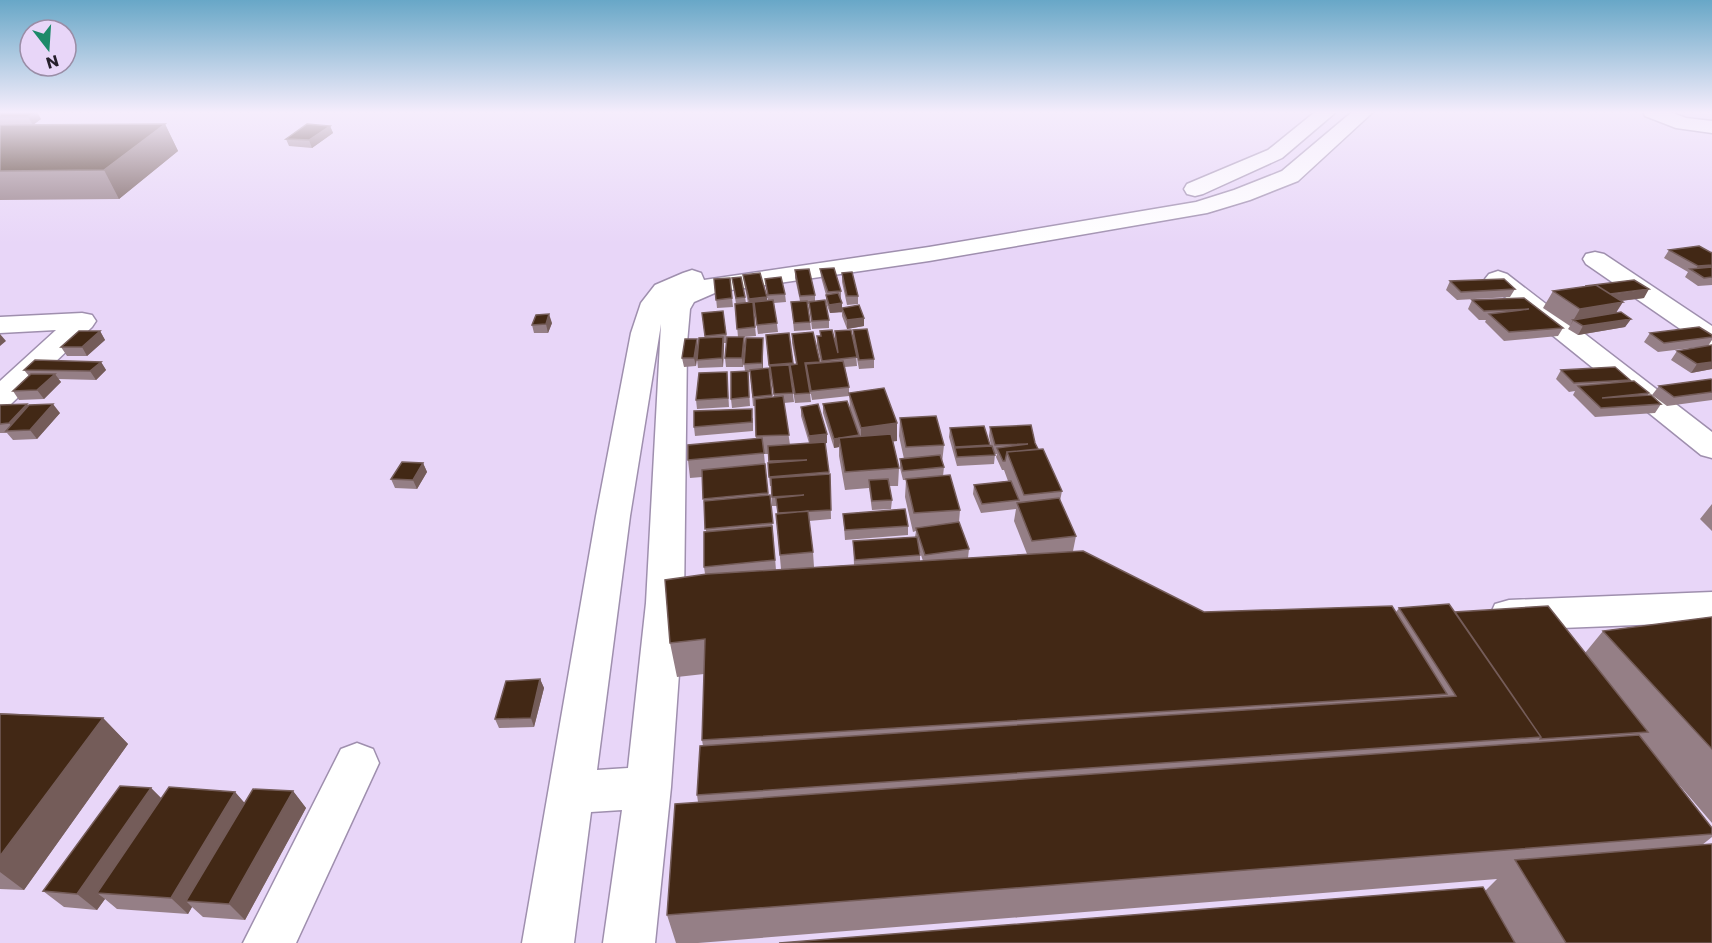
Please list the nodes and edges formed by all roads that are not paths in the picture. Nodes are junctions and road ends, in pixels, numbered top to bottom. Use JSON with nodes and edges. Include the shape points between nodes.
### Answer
{"nodes":[{"id":1,"x":1270,"y":156,"type":"edge"},
{"id":2,"x":1313,"y":156,"type":"edge"},
{"id":3,"x":1595,"y":259,"type":"dead end"},
{"id":4,"x":1498,"y":279,"type":"edge"},
{"id":5,"x":0,"y":325,"type":"edge"},
{"id":6,"x":1712,"y":338,"type":"edge"},
{"id":7,"x":0,"y":396,"type":"edge"},
{"id":8,"x":1712,"y":448,"type":"edge"},
{"id":9,"x":1712,"y":607,"type":"edge"},
{"id":10,"x":1477,"y":617,"type":"edge"},
{"id":11,"x":357,"y":763,"type":"dead end"},
{"id":12,"x":648,"y":787,"type":"junction"},
{"id":13,"x":571,"y":792,"type":"junction"},
{"id":14,"x":269,"y":943,"type":"edge"},
{"id":15,"x":548,"y":943,"type":"edge"},
{"id":16,"x":629,"y":943,"type":"edge"}],
"edges":[{"from":1,"to":13,"type":"street","via":[[1194,189],[728,270],[677,281],[659,292],[645,333]]},
{"from":2,"to":12,"type":"street","via":[[1290,176],[1199,208],[929,254],[717,284],[684,294],[678,303],[673,343],[682,601]]},
{"from":3,"to":6,"type":"street"},
{"from":4,"to":8,"type":"street"},
{"from":5,"to":7,"type":"street","via":[[82,321]]},
{"from":9,"to":10,"type":"street"},
{"from":11,"to":14,"type":"street"},
{"from":12,"to":13,"type":"street"},
{"from":12,"to":16,"type":"street"},
{"from":13,"to":15,"type":"street"}]}
